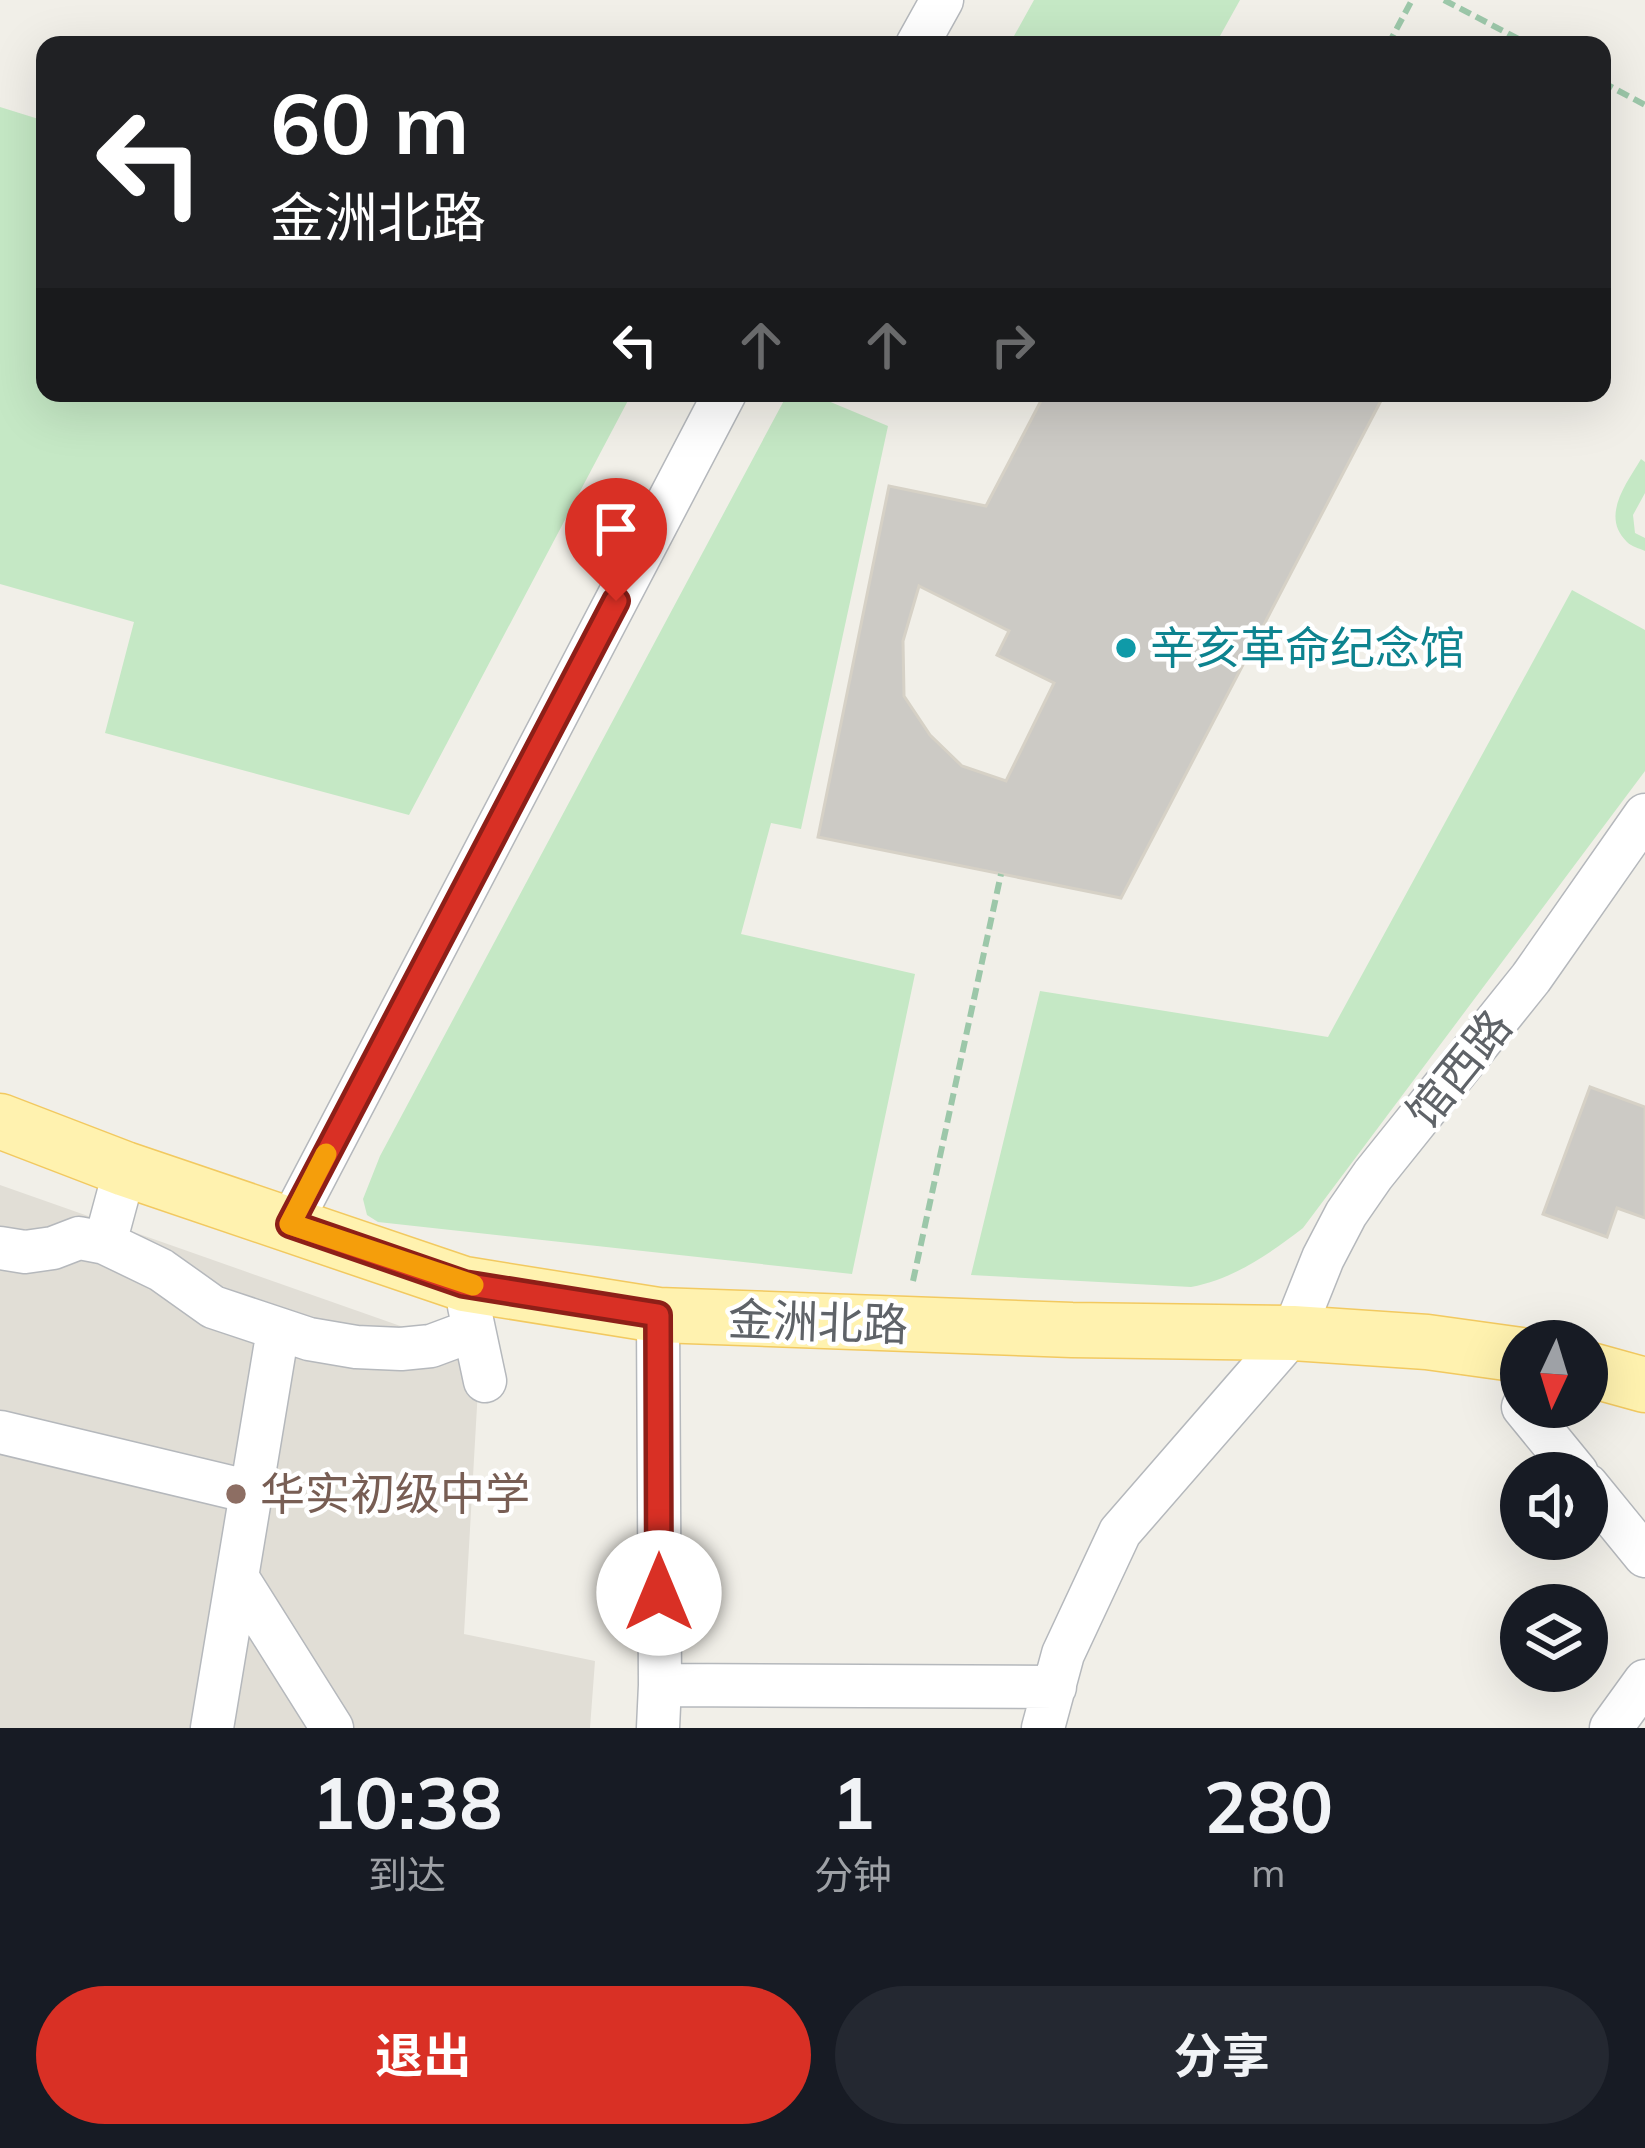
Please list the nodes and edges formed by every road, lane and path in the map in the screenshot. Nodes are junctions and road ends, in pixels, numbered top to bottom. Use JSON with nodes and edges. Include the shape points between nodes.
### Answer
{"nodes":[{"id":1,"x":942,"y":0,"type":"edge"},
{"id":2,"x":1412,"y":0,"type":"edge"},
{"id":3,"x":1444,"y":0,"type":"edge"},
{"id":4,"x":922,"y":36,"type":"edge"},
{"id":5,"x":1393,"y":36,"type":"edge"},
{"id":6,"x":1513,"y":36,"type":"edge"},
{"id":7,"x":1611,"y":87,"type":"edge"},
{"id":8,"x":1645,"y":105,"type":"edge"},
{"id":9,"x":720,"y":402,"type":"edge"},
{"id":10,"x":1645,"y":815,"type":"edge"},
{"id":11,"x":1001,"y":874,"type":"dead end"},
{"id":12,"x":0,"y":1121,"type":"edge"},
{"id":13,"x":125,"y":1169,"type":"junction"},
{"id":14,"x":290,"y":1224,"type":"junction"},
{"id":15,"x":105,"y":1243,"type":"junction"},
{"id":16,"x":0,"y":1248,"type":"edge"},
{"id":17,"x":469,"y":1307,"type":"junction"},
{"id":18,"x":658,"y":1315,"type":"junction"},
{"id":19,"x":903,"y":1325,"type":"junction"},
{"id":20,"x":278,"y":1330,"type":"junction"},
{"id":21,"x":1293,"y":1334,"type":"junction"},
{"id":22,"x":1498,"y":1351,"type":"edge"},
{"id":23,"x":1608,"y":1375,"type":"edge"},
{"id":24,"x":485,"y":1381,"type":"dead end"},
{"id":25,"x":1645,"y":1385,"type":"edge"},
{"id":26,"x":1540,"y":1428,"type":"edge"},
{"id":27,"x":5,"y":1439,"type":"edge"},
{"id":28,"x":1560,"y":1452,"type":"edge"},
{"id":29,"x":251,"y":1492,"type":"junction"},
{"id":30,"x":1608,"y":1511,"type":"edge"},
{"id":31,"x":1645,"y":1556,"type":"edge"},
{"id":32,"x":237,"y":1577,"type":"junction"},
{"id":33,"x":1645,"y":1681,"type":"edge"},
{"id":34,"x":660,"y":1685,"type":"junction"},
{"id":35,"x":1055,"y":1687,"type":"junction"},
{"id":36,"x":212,"y":1728,"type":"edge"},
{"id":37,"x":332,"y":1728,"type":"edge"},
{"id":38,"x":658,"y":1728,"type":"edge"},
{"id":39,"x":1043,"y":1728,"type":"edge"},
{"id":40,"x":1611,"y":1728,"type":"edge"}],
"edges":[{"from":1,"to":4,"type":"street"},
{"from":2,"to":5,"type":"path"},
{"from":3,"to":6,"type":"path"},
{"from":7,"to":8,"type":"path"},
{"from":9,"to":14,"type":"street"},
{"from":10,"to":21,"type":"street","name":"馆西路","via":[[1531,978],[1346,1214]]},
{"from":11,"to":19,"type":"path"},
{"from":12,"to":13,"type":"main road","name":"金洲北路"},
{"from":13,"to":14,"type":"main road","name":"金洲北路"},
{"from":13,"to":15,"type":"street"},
{"from":14,"to":17,"type":"main road","name":"金洲北路"},
{"from":15,"to":16,"type":"street","via":[[79,1238],[25,1252]]},
{"from":15,"to":20,"type":"street","via":[[213,1306]]},
{"from":17,"to":18,"type":"main road","name":"金洲北路"},
{"from":17,"to":20,"type":"street","via":[[431,1346],[356,1347]]},
{"from":17,"to":24,"type":"street"},
{"from":18,"to":19,"type":"main road","name":"金洲北路"},
{"from":18,"to":34,"type":"street"},
{"from":19,"to":21,"type":"main road","name":"金洲北路"},
{"from":20,"to":29,"type":"street"},
{"from":21,"to":22,"type":"main road","name":"金洲北路"},
{"from":21,"to":35,"type":"street","name":"馆西路","via":[[1120,1532]]},
{"from":23,"to":25,"type":"main road"},
{"from":26,"to":28,"type":"street"},
{"from":27,"to":29,"type":"street"},
{"from":29,"to":32,"type":"street"},
{"from":30,"to":31,"type":"street"},
{"from":32,"to":36,"type":"street"},
{"from":32,"to":37,"type":"street"},
{"from":33,"to":40,"type":"street"},
{"from":34,"to":35,"type":"street"},
{"from":34,"to":38,"type":"street"},
{"from":35,"to":39,"type":"street","name":"馆西路"}]}
